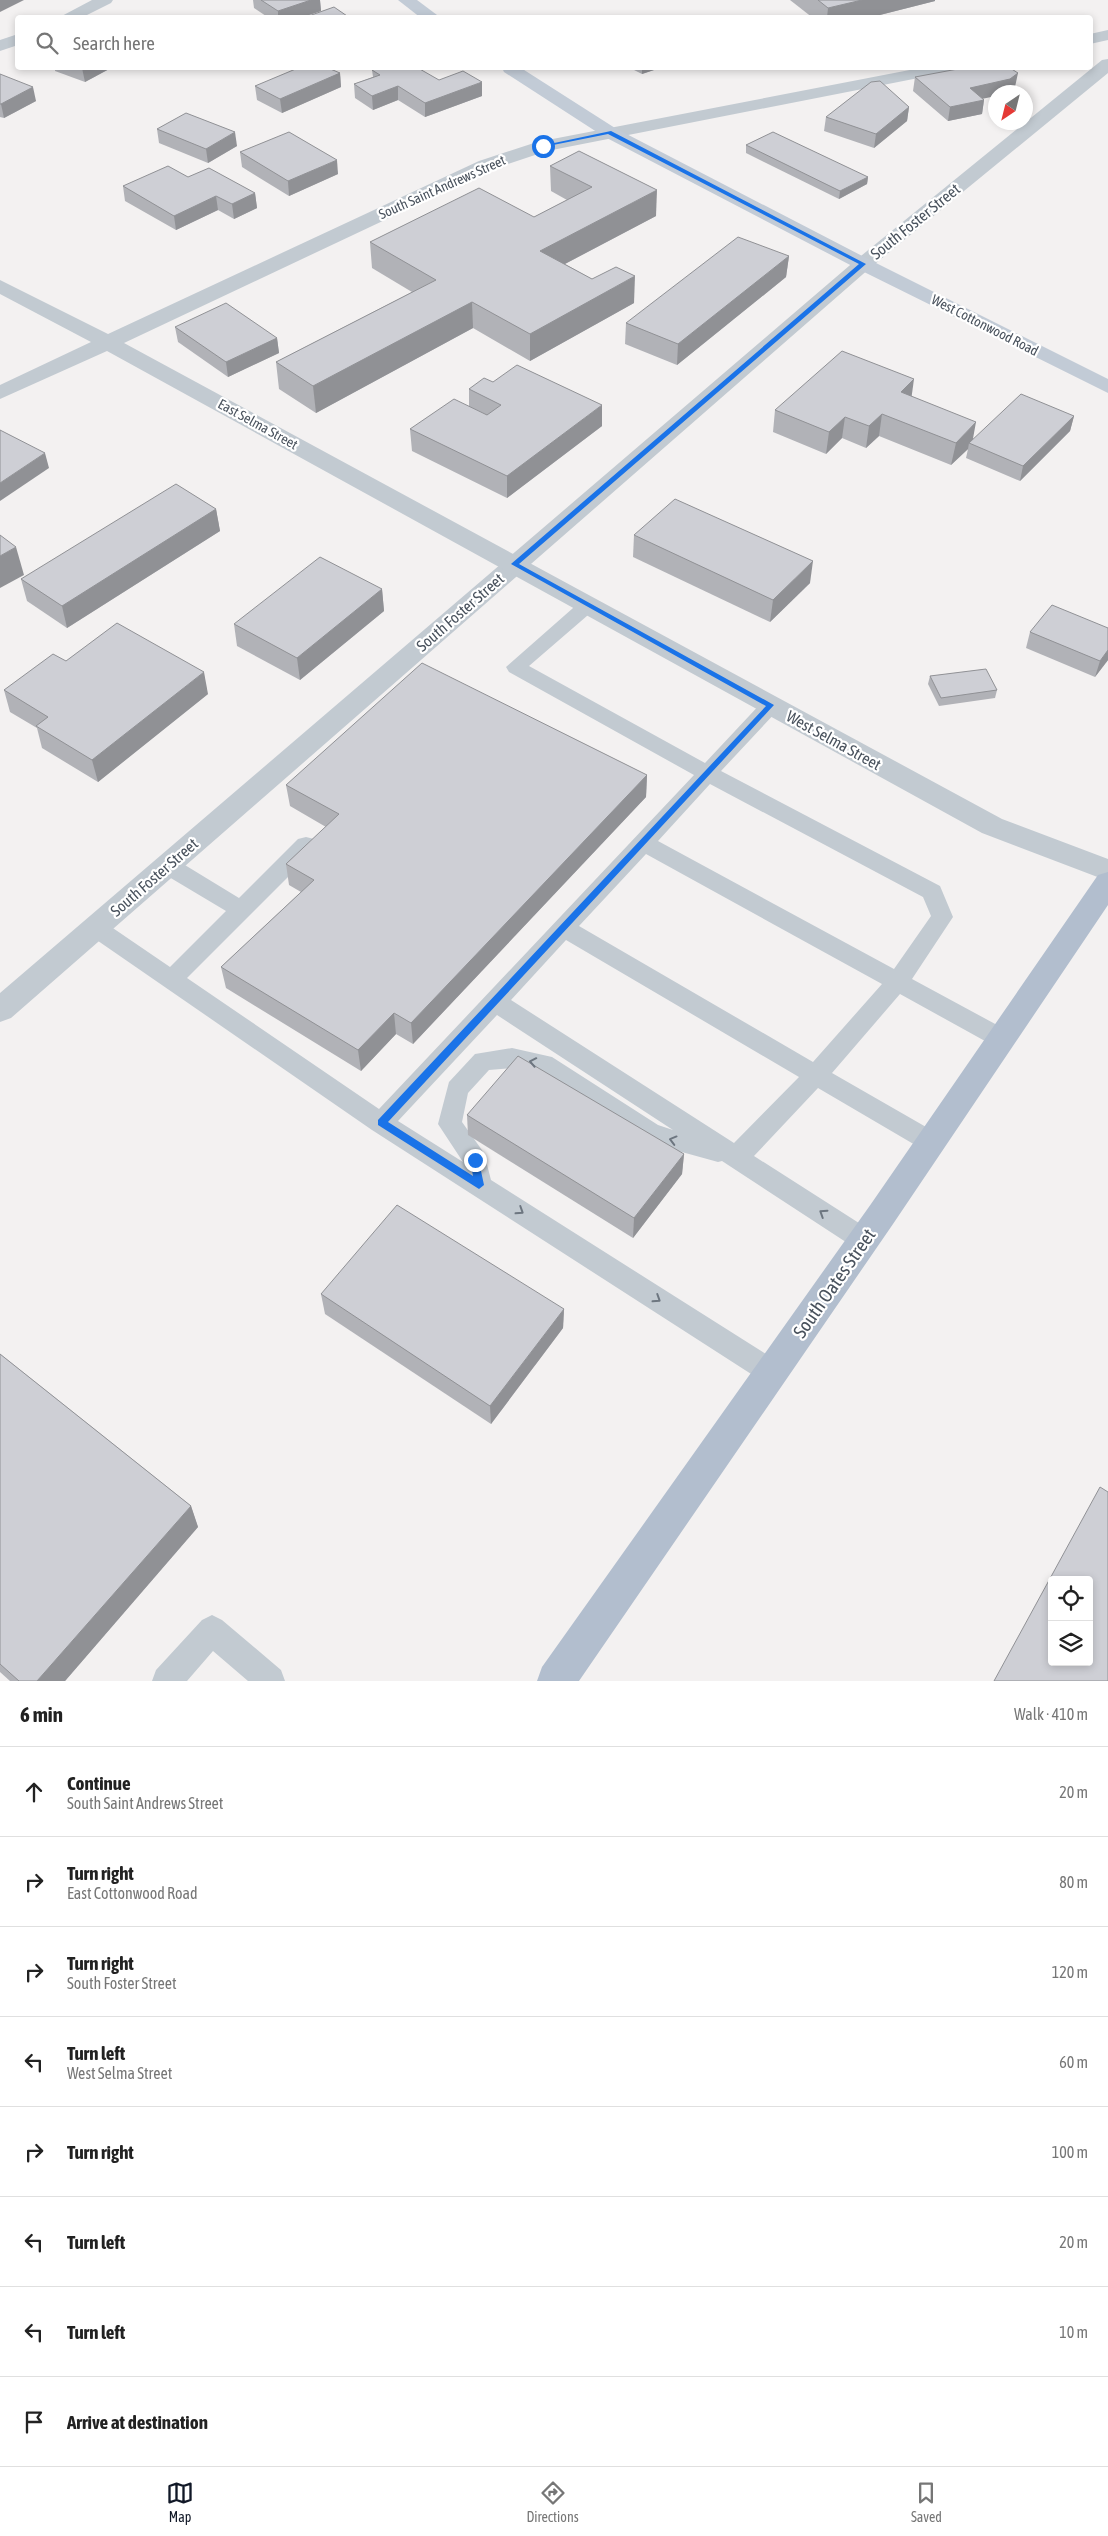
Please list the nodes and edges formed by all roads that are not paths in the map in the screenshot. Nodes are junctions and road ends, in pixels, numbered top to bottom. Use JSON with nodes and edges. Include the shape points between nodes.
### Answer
{"nodes":[{"id":1,"x":106,"y":0,"type":"edge"},
{"id":2,"x":406,"y":0,"type":"edge"},
{"id":3,"x":73,"y":15,"type":"edge"},
{"id":4,"x":428,"y":15,"type":"edge"},
{"id":5,"x":1108,"y":35,"type":"edge"},
{"id":6,"x":1093,"y":38,"type":"edge"},
{"id":7,"x":15,"y":40,"type":"edge"},
{"id":8,"x":0,"y":46,"type":"edge"},
{"id":9,"x":1108,"y":64,"type":"edge"},
{"id":10,"x":513,"y":70,"type":"edge"},
{"id":11,"x":934,"y":70,"type":"edge"},
{"id":12,"x":609,"y":132,"type":"junction"},
{"id":13,"x":863,"y":264,"type":"junction"},
{"id":14,"x":0,"y":286,"type":"edge"},
{"id":15,"x":107,"y":342,"type":"junction"},
{"id":16,"x":1108,"y":387,"type":"edge"},
{"id":17,"x":0,"y":392,"type":"edge"},
{"id":18,"x":514,"y":564,"type":"junction"},
{"id":19,"x":588,"y":605,"type":"junction"},
{"id":20,"x":771,"y":705,"type":"junction"},
{"id":21,"x":707,"y":773,"type":"junction"},
{"id":22,"x":309,"y":843,"type":"edge"},
{"id":23,"x":644,"y":843,"type":"junction"},
{"id":24,"x":167,"y":865,"type":"junction"},
{"id":25,"x":1108,"y":870,"type":"edge"},
{"id":26,"x":1108,"y":883,"type":"edge"},
{"id":27,"x":240,"y":909,"type":"junction"},
{"id":28,"x":96,"y":928,"type":"junction"},
{"id":29,"x":563,"y":928,"type":"junction"},
{"id":30,"x":172,"y":979,"type":"junction"},
{"id":31,"x":898,"y":981,"type":"junction"},
{"id":32,"x":495,"y":1002,"type":"junction"},
{"id":33,"x":0,"y":1010,"type":"edge"},
{"id":34,"x":1002,"y":1039,"type":"junction"},
{"id":35,"x":816,"y":1075,"type":"junction"},
{"id":36,"x":381,"y":1123,"type":"junction"},
{"id":37,"x":930,"y":1142,"type":"junction"},
{"id":38,"x":737,"y":1157,"type":"junction"},
{"id":39,"x":479,"y":1185,"type":"junction"},
{"id":40,"x":864,"y":1240,"type":"junction"},
{"id":41,"x":771,"y":1372,"type":"junction"},
{"id":42,"x":167,"y":1681,"type":"edge"},
{"id":43,"x":270,"y":1681,"type":"edge"},
{"id":44,"x":556,"y":1681,"type":"edge"}],
"edges":[{"from":1,"to":3,"type":"street"},
{"from":2,"to":4,"type":"main road"},
{"from":5,"to":6,"type":"street"},
{"from":7,"to":8,"type":"street"},
{"from":9,"to":13,"type":"street","name":"South Foster Street"},
{"from":10,"to":12,"type":"main road","name":"West Cottonwood Road"},
{"from":11,"to":12,"type":"street","name":"South Saint Andrews Street"},
{"from":12,"to":13,"type":"main road","name":"West Cottonwood Road"},
{"from":12,"to":15,"type":"street","name":"South Saint Andrews Street","via":[[543,146],[486,166]]},
{"from":13,"to":16,"type":"main road","name":"West Cottonwood Road"},
{"from":13,"to":18,"type":"street","name":"South Foster Street"},
{"from":14,"to":15,"type":"street","name":"East Selma Street"},
{"from":15,"to":17,"type":"street","name":"South Saint Andrews Street"},
{"from":15,"to":18,"type":"street","name":"East Selma Street"},
{"from":18,"to":19,"type":"street","name":"West Selma Street"},
{"from":18,"to":24,"type":"street","name":"South Foster Street"},
{"from":19,"to":20,"type":"street","name":"West Selma Street"},
{"from":19,"to":21,"type":"lane","via":[[516,667]]},
{"from":20,"to":21,"type":"lane"},
{"from":20,"to":25,"type":"street","name":"West Selma Street","via":[[992,826]]},
{"from":21,"to":23,"type":"lane"},
{"from":21,"to":31,"type":"lane","via":[[932,892],[942,917]]},
{"from":22,"to":27,"type":"lane"},
{"from":23,"to":29,"type":"lane"},
{"from":23,"to":31,"type":"lane"},
{"from":24,"to":27,"type":"lane"},
{"from":24,"to":28,"type":"street","name":"South Foster Street"},
{"from":26,"to":34,"type":"main road","name":"South Oates Street"},
{"from":27,"to":30,"type":"lane"},
{"from":28,"to":30,"type":"lane"},
{"from":28,"to":33,"type":"street","name":"South Foster Street"},
{"from":29,"to":32,"type":"lane"},
{"from":29,"to":35,"type":"lane"},
{"from":30,"to":36,"type":"lane"},
{"from":31,"to":34,"type":"lane"},
{"from":31,"to":35,"type":"lane"},
{"from":32,"to":36,"type":"lane"},
{"from":32,"to":38,"type":"lane"},
{"from":34,"to":37,"type":"main road","name":"South Oates Street"},
{"from":35,"to":37,"type":"lane"},
{"from":35,"to":38,"type":"lane"},
{"from":36,"to":39,"type":"lane"},
{"from":37,"to":40,"type":"main road","name":"South Oates Street"},
{"from":38,"to":39,"type":"lane","one_way":true,"via":[[651,1134],[544,1064],[512,1058],[483,1061],[457,1089],[450,1124],[475,1160]]},
{"from":40,"to":38,"type":"lane","one_way":true},
{"from":39,"to":41,"type":"lane","one_way":true},
{"from":40,"to":41,"type":"main road","name":"South Oates Street"},
{"from":41,"to":44,"type":"main road","name":"South Oates Street"},
{"from":42,"to":43,"type":"lane","via":[[212,1630]]}]}
